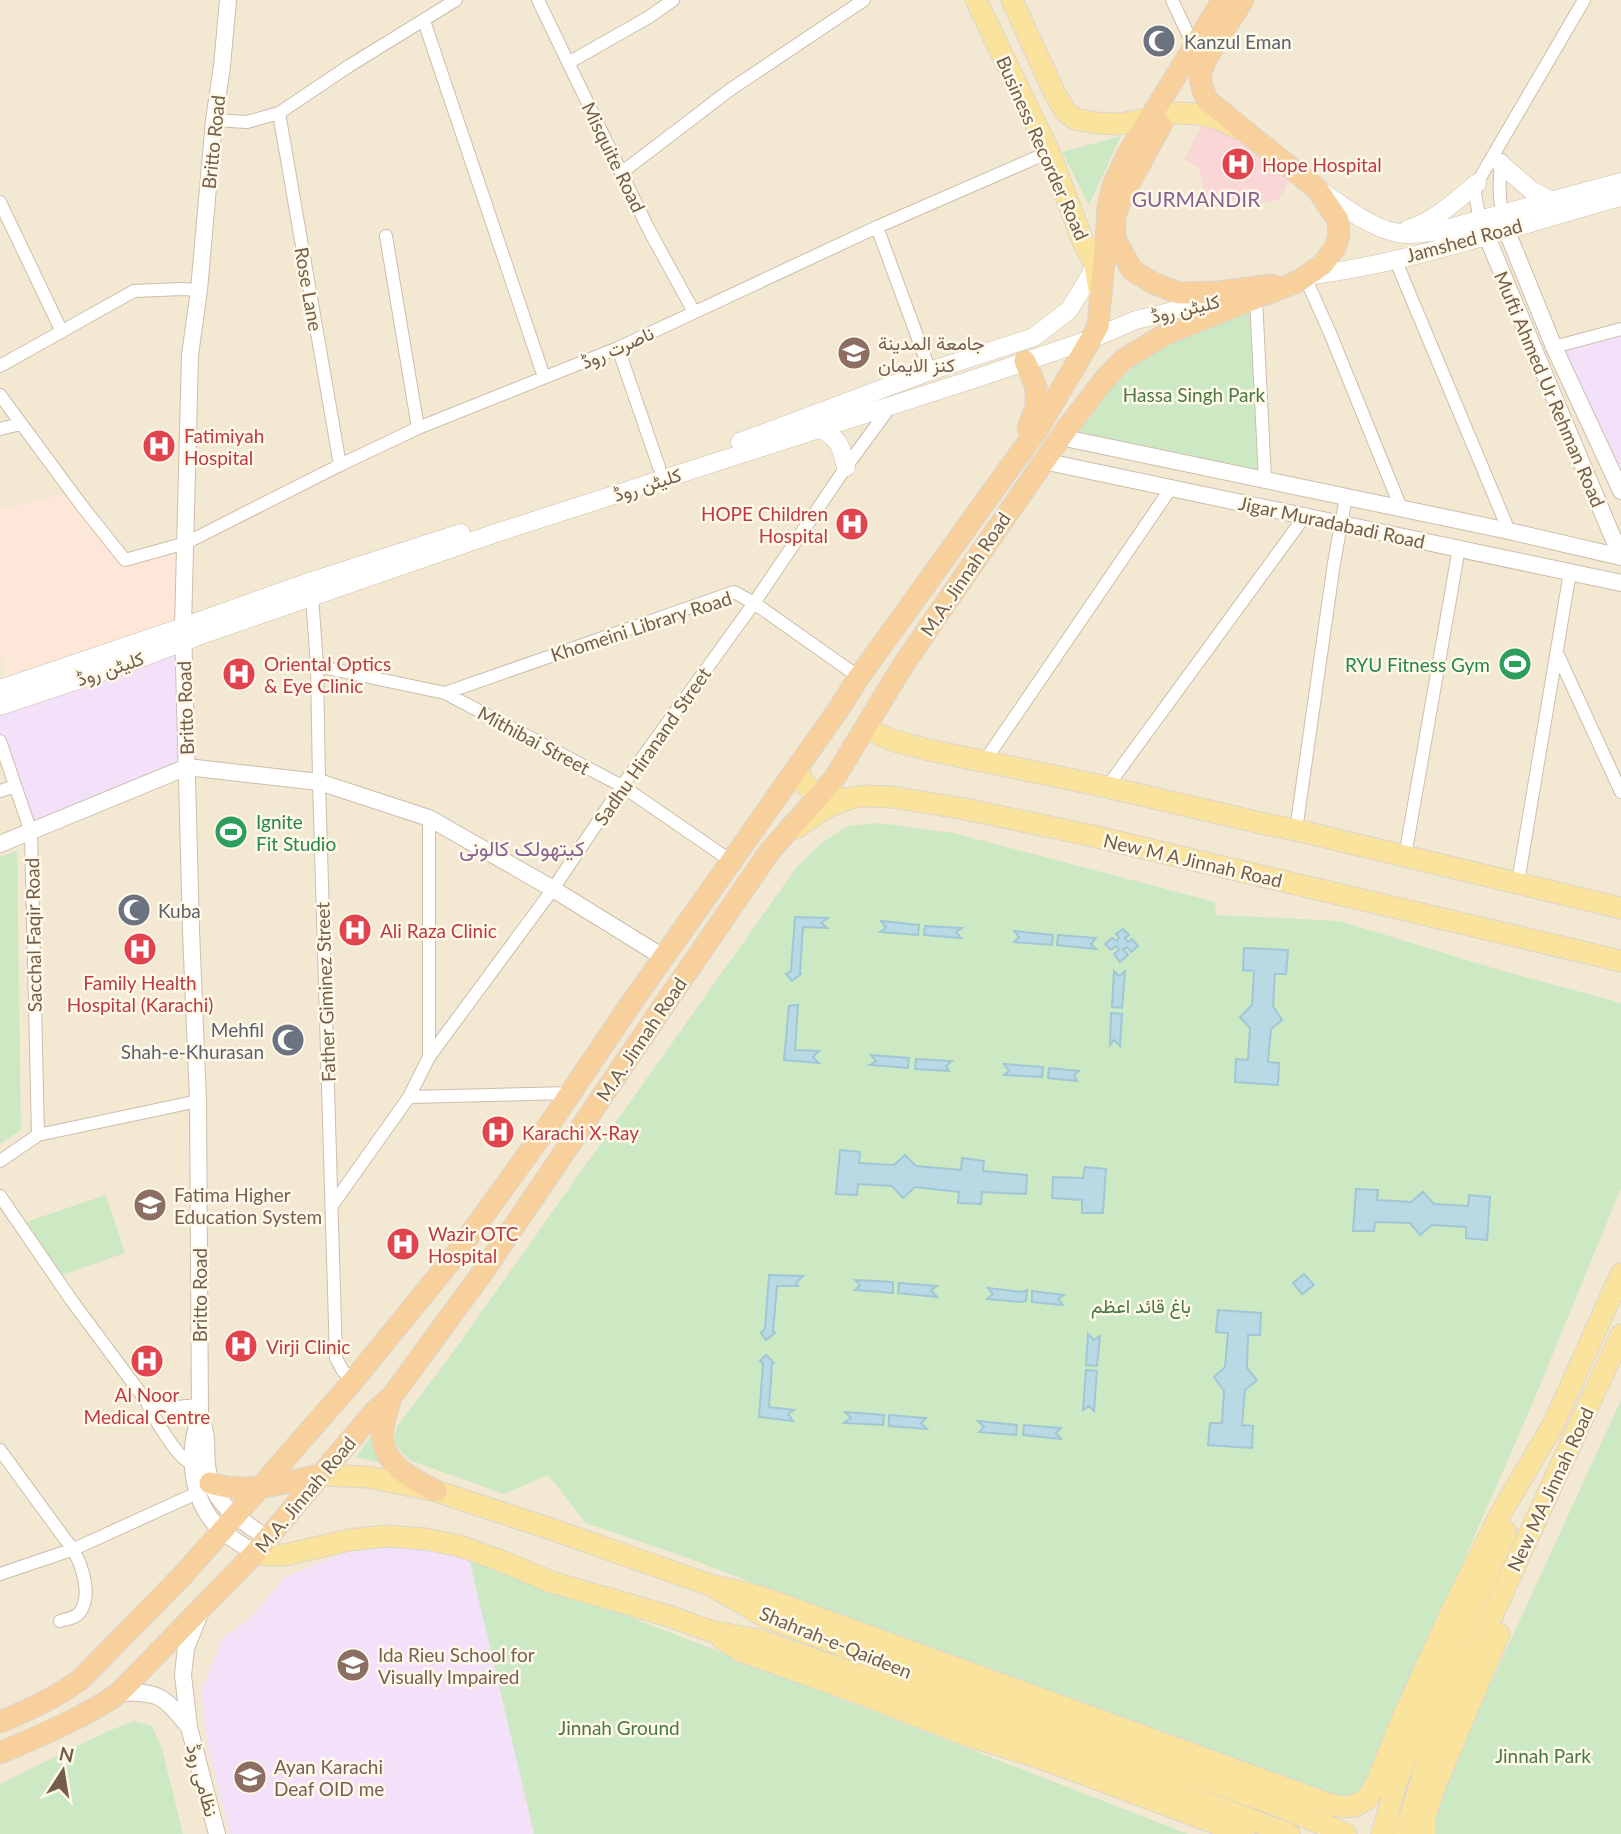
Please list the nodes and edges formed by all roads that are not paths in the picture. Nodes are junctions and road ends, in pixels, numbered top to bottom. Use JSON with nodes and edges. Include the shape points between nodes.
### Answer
{"nodes":[{"id":1,"x":228,"y":0,"type":"edge"},
{"id":2,"x":456,"y":0,"type":"edge"},
{"id":3,"x":538,"y":0,"type":"edge"},
{"id":4,"x":673,"y":0,"type":"edge"},
{"id":5,"x":864,"y":0,"type":"edge"},
{"id":6,"x":976,"y":0,"type":"edge"},
{"id":7,"x":1012,"y":0,"type":"edge"},
{"id":8,"x":1172,"y":0,"type":"edge"},
{"id":9,"x":1223,"y":0,"type":"edge"},
{"id":10,"x":1243,"y":0,"type":"edge"},
{"id":11,"x":1584,"y":0,"type":"edge"},
{"id":12,"x":424,"y":21,"type":"junction"},
{"id":13,"x":1198,"y":52,"type":"junction"},
{"id":14,"x":568,"y":63,"type":"junction"},
{"id":15,"x":279,"y":113,"type":"junction"},
{"id":16,"x":1158,"y":117,"type":"junction"},
{"id":17,"x":214,"y":120,"type":"junction"},
{"id":18,"x":1244,"y":131,"type":"junction"},
{"id":19,"x":1508,"y":132,"type":"junction"},
{"id":20,"x":1049,"y":152,"type":"junction"},
{"id":21,"x":1501,"y":164,"type":"junction"},
{"id":22,"x":621,"y":173,"type":"junction"},
{"id":23,"x":1124,"y":178,"type":"junction"},
{"id":24,"x":1621,"y":182,"type":"edge"},
{"id":25,"x":1477,"y":183,"type":"junction"},
{"id":26,"x":1317,"y":189,"type":"junction"},
{"id":27,"x":1621,"y":197,"type":"edge"},
{"id":28,"x":1551,"y":201,"type":"junction"},
{"id":29,"x":0,"y":202,"type":"edge"},
{"id":30,"x":1504,"y":221,"type":"junction"},
{"id":31,"x":877,"y":227,"type":"junction"},
{"id":32,"x":1483,"y":228,"type":"junction"},
{"id":33,"x":1395,"y":233,"type":"junction"},
{"id":34,"x":386,"y":236,"type":"dead end"},
{"id":35,"x":1106,"y":241,"type":"junction"},
{"id":36,"x":1395,"y":260,"type":"junction"},
{"id":37,"x":1095,"y":265,"type":"junction"},
{"id":38,"x":1302,"y":279,"type":"junction"},
{"id":39,"x":199,"y":290,"type":"junction"},
{"id":40,"x":1100,"y":299,"type":"junction"},
{"id":41,"x":1256,"y":299,"type":"junction"},
{"id":42,"x":694,"y":312,"type":"junction"},
{"id":43,"x":1621,"y":329,"type":"edge"},
{"id":44,"x":62,"y":332,"type":"junction"},
{"id":45,"x":1091,"y":339,"type":"junction"},
{"id":46,"x":1554,"y":347,"type":"junction"},
{"id":47,"x":618,"y":348,"type":"junction"},
{"id":48,"x":1025,"y":361,"type":"junction"},
{"id":49,"x":0,"y":366,"type":"edge"},
{"id":50,"x":930,"y":371,"type":"junction"},
{"id":51,"x":544,"y":377,"type":"junction"},
{"id":52,"x":890,"y":395,"type":"junction"},
{"id":53,"x":0,"y":396,"type":"edge"},
{"id":54,"x":21,"y":424,"type":"junction"},
{"id":55,"x":418,"y":428,"type":"junction"},
{"id":56,"x":819,"y":428,"type":"junction"},
{"id":57,"x":0,"y":429,"type":"edge"},
{"id":58,"x":1060,"y":437,"type":"junction"},
{"id":59,"x":1017,"y":457,"type":"junction"},
{"id":60,"x":1043,"y":461,"type":"junction"},
{"id":61,"x":340,"y":465,"type":"junction"},
{"id":62,"x":659,"y":467,"type":"junction"},
{"id":63,"x":846,"y":467,"type":"junction"},
{"id":64,"x":1265,"y":480,"type":"junction"},
{"id":65,"x":1171,"y":488,"type":"junction"},
{"id":66,"x":1621,"y":492,"type":"edge"},
{"id":67,"x":1346,"y":497,"type":"junction"},
{"id":68,"x":1401,"y":508,"type":"junction"},
{"id":69,"x":1305,"y":516,"type":"junction"},
{"id":70,"x":1340,"y":523,"type":"junction"},
{"id":71,"x":1508,"y":531,"type":"junction"},
{"id":72,"x":186,"y":543,"type":"junction"},
{"id":73,"x":1459,"y":548,"type":"junction"},
{"id":74,"x":1621,"y":557,"type":"edge"},
{"id":75,"x":1570,"y":572,"type":"junction"},
{"id":76,"x":1621,"y":583,"type":"edge"},
{"id":77,"x":312,"y":597,"type":"junction"},
{"id":78,"x":754,"y":603,"type":"junction"},
{"id":79,"x":183,"y":635,"type":"junction"},
{"id":80,"x":1558,"y":654,"type":"junction"},
{"id":81,"x":317,"y":666,"type":"junction"},
{"id":82,"x":859,"y":677,"type":"junction"},
{"id":83,"x":0,"y":689,"type":"edge"},
{"id":84,"x":445,"y":693,"type":"junction"},
{"id":85,"x":0,"y":706,"type":"edge"},
{"id":86,"x":866,"y":728,"type":"junction"},
{"id":87,"x":1,"y":746,"type":"edge"},
{"id":88,"x":984,"y":762,"type":"junction"},
{"id":89,"x":187,"y":767,"type":"junction"},
{"id":90,"x":319,"y":782,"type":"junction"},
{"id":91,"x":809,"y":784,"type":"junction"},
{"id":92,"x":15,"y":786,"type":"junction"},
{"id":93,"x":622,"y":786,"type":"junction"},
{"id":94,"x":1107,"y":787,"type":"junction"},
{"id":95,"x":0,"y":791,"type":"edge"},
{"id":96,"x":1621,"y":792,"type":"edge"},
{"id":97,"x":851,"y":798,"type":"junction"},
{"id":98,"x":429,"y":818,"type":"junction"},
{"id":99,"x":1296,"y":830,"type":"junction"},
{"id":100,"x":31,"y":832,"type":"junction"},
{"id":101,"x":0,"y":844,"type":"edge"},
{"id":102,"x":775,"y":845,"type":"junction"},
{"id":103,"x":1405,"y":856,"type":"junction"},
{"id":104,"x":731,"y":861,"type":"junction"},
{"id":105,"x":1518,"y":882,"type":"junction"},
{"id":106,"x":553,"y":889,"type":"junction"},
{"id":107,"x":1621,"y":908,"type":"edge"},
{"id":108,"x":663,"y":957,"type":"junction"},
{"id":109,"x":1621,"y":961,"type":"edge"},
{"id":110,"x":429,"y":1057,"type":"junction"},
{"id":111,"x":570,"y":1093,"type":"junction"},
{"id":112,"x":409,"y":1097,"type":"junction"},
{"id":113,"x":198,"y":1101,"type":"junction"},
{"id":114,"x":38,"y":1135,"type":"junction"},
{"id":115,"x":0,"y":1161,"type":"edge"},
{"id":116,"x":0,"y":1196,"type":"edge"},
{"id":117,"x":331,"y":1207,"type":"junction"},
{"id":118,"x":1621,"y":1275,"type":"edge"},
{"id":119,"x":1621,"y":1335,"type":"edge"},
{"id":120,"x":353,"y":1381,"type":"junction"},
{"id":121,"x":392,"y":1396,"type":"junction"},
{"id":122,"x":147,"y":1402,"type":"junction"},
{"id":123,"x":200,"y":1411,"type":"junction"},
{"id":124,"x":1556,"y":1420,"type":"junction"},
{"id":125,"x":0,"y":1450,"type":"edge"},
{"id":126,"x":320,"y":1475,"type":"junction"},
{"id":127,"x":202,"y":1476,"type":"junction"},
{"id":128,"x":258,"y":1488,"type":"junction"},
{"id":129,"x":436,"y":1491,"type":"junction"},
{"id":130,"x":228,"y":1523,"type":"junction"},
{"id":131,"x":1527,"y":1539,"type":"junction"},
{"id":132,"x":261,"y":1545,"type":"junction"},
{"id":133,"x":74,"y":1549,"type":"junction"},
{"id":134,"x":0,"y":1574,"type":"edge"},
{"id":135,"x":710,"y":1585,"type":"junction"},
{"id":136,"x":202,"y":1608,"type":"junction"},
{"id":137,"x":768,"y":1618,"type":"junction"},
{"id":138,"x":60,"y":1621,"type":"dead end"},
{"id":139,"x":710,"y":1631,"type":"junction"},
{"id":140,"x":1470,"y":1638,"type":"junction"},
{"id":141,"x":759,"y":1640,"type":"junction"},
{"id":142,"x":119,"y":1693,"type":"junction"},
{"id":143,"x":0,"y":1723,"type":"edge"},
{"id":144,"x":189,"y":1727,"type":"junction"},
{"id":145,"x":0,"y":1753,"type":"edge"},
{"id":146,"x":217,"y":1834,"type":"edge"},
{"id":147,"x":1244,"y":1834,"type":"edge"},
{"id":148,"x":1289,"y":1834,"type":"edge"},
{"id":149,"x":1346,"y":1834,"type":"edge"},
{"id":150,"x":1382,"y":1834,"type":"edge"},
{"id":151,"x":1404,"y":1834,"type":"edge"},
{"id":152,"x":1425,"y":1834,"type":"edge"}],
"edges":[{"from":1,"to":17,"type":"street","name":"Britto Road"},
{"from":2,"to":12,"type":"street"},
{"from":3,"to":14,"type":"street","name":"Misquite Road"},
{"from":4,"to":14,"type":"street"},
{"from":5,"to":22,"type":"street","via":[[731,89]]},
{"from":6,"to":20,"type":"main road","name":"Business Recorder Road"},
{"from":7,"to":16,"type":"main road","name":"Business Recorder Road","via":[[1066,112],[1096,123]]},
{"from":8,"to":13,"type":"street"},
{"from":9,"to":13,"type":"highway"},
{"from":10,"to":13,"type":"highway"},
{"from":11,"to":19,"type":"street"},
{"from":12,"to":15,"type":"street"},
{"from":12,"to":51,"type":"street"},
{"from":13,"to":16,"type":"highway"},
{"from":13,"to":18,"type":"highway","via":[[1208,101]]},
{"from":14,"to":22,"type":"street","name":"Misquite Road"},
{"from":15,"to":17,"type":"street","via":[[247,122]]},
{"from":15,"to":61,"type":"street","name":"Rose Lane"},
{"from":16,"to":18,"type":"main road","name":"Business Recorder Road","via":[[1199,114]]},
{"from":16,"to":23,"type":"highway"},
{"from":17,"to":39,"type":"street","name":"Britto Road"},
{"from":18,"to":26,"type":"highway"},
{"from":19,"to":21,"type":"street"},
{"from":19,"to":25,"type":"street"},
{"from":20,"to":31,"type":"street","name":"ناصرت روڈ"},
{"from":20,"to":37,"type":"main road","name":"Business Recorder Road"},
{"from":21,"to":28,"type":"main road"},
{"from":21,"to":30,"type":"street"},
{"from":22,"to":42,"type":"street","name":"Misquite Road"},
{"from":23,"to":35,"type":"highway","name":"M.A. Jinnah Road","via":[[1113,184]]},
{"from":23,"to":38,"type":"highway","via":[[1115,239],[1132,270],[1153,284],[1179,293],[1219,292]]},
{"from":24,"to":28,"type":"main road","name":"Jamshed Road"},
{"from":25,"to":32,"type":"street"},
{"from":25,"to":33,"type":"main road","via":[[1421,225]]},
{"from":26,"to":33,"type":"main road","name":"Jamshed Road","via":[[1376,227]]},
{"from":26,"to":38,"type":"highway","via":[[1338,220],[1339,235],[1322,265]]},
{"from":27,"to":30,"type":"main road","name":"Jamshed Road"},
{"from":28,"to":30,"type":"main road","name":"Jamshed Road"},
{"from":29,"to":44,"type":"street"},
{"from":30,"to":32,"type":"main road","name":"Jamshed Road"},
{"from":30,"to":46,"type":"street","name":"Mufti Ahmed Ur Rehman Road"},
{"from":31,"to":42,"type":"street","name":"ناصرت روڈ"},
{"from":31,"to":50,"type":"street"},
{"from":32,"to":33,"type":"main road","name":"Jamshed Road"},
{"from":32,"to":36,"type":"main road","name":"Jamshed Road"},
{"from":32,"to":74,"type":"street","name":"Mufti Ahmed Ur Rehman Road"},
{"from":34,"to":55,"type":"street"},
{"from":35,"to":37,"type":"main road","name":"کلیٹن روڈ"},
{"from":35,"to":40,"type":"highway","name":"M.A. Jinnah Road"},
{"from":36,"to":38,"type":"main road","name":"Jamshed Road"},
{"from":36,"to":71,"type":"street"},
{"from":37,"to":40,"type":"main road","name":"Business Recorder Road"},
{"from":37,"to":50,"type":"main road","name":"کلیٹن روڈ","via":[[1069,310],[1034,337]]},
{"from":38,"to":41,"type":"highway","name":"M.A. Jinnah Road"},
{"from":38,"to":45,"type":"main road","name":"کلیٹن روڈ","via":[[1136,320]]},
{"from":38,"to":68,"type":"street","via":[[1330,333]]},
{"from":39,"to":44,"type":"street","via":[[134,291]]},
{"from":39,"to":72,"type":"street","name":"Britto Road","via":[[190,355]]},
{"from":40,"to":45,"type":"highway","name":"M.A. Jinnah Road","via":[[1098,326]]},
{"from":41,"to":58,"type":"highway","name":"M.A. Jinnah Road","via":[[1168,333],[1124,359]]},
{"from":41,"to":64,"type":"street"},
{"from":42,"to":47,"type":"street","name":"ناصرت روڈ"},
{"from":43,"to":46,"type":"street"},
{"from":44,"to":49,"type":"street"},
{"from":45,"to":48,"type":"main road","name":"کلیٹن روڈ"},
{"from":45,"to":59,"type":"highway","name":"M.A. Jinnah Road"},
{"from":46,"to":66,"type":"street","name":"Mufti Ahmed Ur Rehman Road"},
{"from":47,"to":51,"type":"street","name":"ناصرت روڈ"},
{"from":47,"to":62,"type":"street"},
{"from":48,"to":52,"type":"main road","name":"کلیٹن روڈ"},
{"from":48,"to":59,"type":"highway","via":[[1036,387],[1036,407]]},
{"from":50,"to":52,"type":"main road","name":"کلیٹن روڈ"},
{"from":51,"to":55,"type":"street","name":"ناصرت روڈ"},
{"from":52,"to":56,"type":"main road","name":"کلیٹن روڈ"},
{"from":52,"to":62,"type":"main road","name":"کلیٹن روڈ"},
{"from":52,"to":63,"type":"street","name":"Sadhu Hiranand Street"},
{"from":53,"to":54,"type":"street"},
{"from":54,"to":57,"type":"street"},
{"from":54,"to":72,"type":"street","name":"ناصرت روڈ","via":[[125,560]]},
{"from":55,"to":61,"type":"street","name":"ناصرت روڈ"},
{"from":56,"to":63,"type":"main road","via":[[839,442]]},
{"from":56,"to":77,"type":"main road","name":"کلیٹن روڈ"},
{"from":58,"to":60,"type":"highway","name":"M.A. Jinnah Road"},
{"from":58,"to":64,"type":"street","name":"Jigar Muradabadi Road"},
{"from":59,"to":82,"type":"highway","name":"M.A. Jinnah Road"},
{"from":60,"to":65,"type":"street","name":"Jigar Muradabadi Road"},
{"from":60,"to":86,"type":"highway","name":"M.A. Jinnah Road","via":[[902,667]]},
{"from":61,"to":72,"type":"street","name":"ناصرت روڈ"},
{"from":62,"to":79,"type":"main road","name":"کلیٹن روڈ","via":[[309,582]]},
{"from":63,"to":78,"type":"street","name":"Sadhu Hiranand Street"},
{"from":64,"to":67,"type":"street","name":"Jigar Muradabadi Road"},
{"from":65,"to":69,"type":"street","name":"Jigar Muradabadi Road"},
{"from":65,"to":88,"type":"street"},
{"from":67,"to":68,"type":"street","name":"Jigar Muradabadi Road"},
{"from":67,"to":70,"type":"street"},
{"from":68,"to":71,"type":"street","name":"Jigar Muradabadi Road"},
{"from":69,"to":70,"type":"street","name":"Jigar Muradabadi Road"},
{"from":69,"to":94,"type":"street"},
{"from":70,"to":73,"type":"street","name":"Jigar Muradabadi Road"},
{"from":70,"to":99,"type":"street"},
{"from":71,"to":74,"type":"street","name":"Jigar Muradabadi Road"},
{"from":72,"to":79,"type":"street","name":"Britto Road"},
{"from":73,"to":75,"type":"street","name":"Jigar Muradabadi Road"},
{"from":73,"to":103,"type":"street"},
{"from":75,"to":76,"type":"street","name":"Jigar Muradabadi Road"},
{"from":75,"to":80,"type":"street"},
{"from":77,"to":79,"type":"main road","name":"کلیٹن روڈ"},
{"from":77,"to":81,"type":"street","name":"Father Giminez Street"},
{"from":78,"to":82,"type":"street","name":"Khomeini Library Road"},
{"from":78,"to":84,"type":"street","name":"Khomeini Library Road","via":[[734,592]]},
{"from":78,"to":93,"type":"street","name":"Sadhu Hiranand Street"},
{"from":79,"to":83,"type":"main road","name":"کلیٹن روڈ"},
{"from":79,"to":85,"type":"main road","name":"کلیٹن روڈ"},
{"from":79,"to":89,"type":"street","name":"Britto Road"},
{"from":80,"to":96,"type":"street"},
{"from":80,"to":105,"type":"street"},
{"from":81,"to":84,"type":"street","name":"Mithibai Street"},
{"from":81,"to":90,"type":"street","name":"Father Giminez Street"},
{"from":82,"to":91,"type":"highway","name":"M.A. Jinnah Road"},
{"from":84,"to":93,"type":"street","name":"Mithibai Street"},
{"from":86,"to":88,"type":"main road","via":[[904,744]]},
{"from":86,"to":91,"type":"highway","name":"M.A. Jinnah Road","via":[[834,779]]},
{"from":87,"to":92,"type":"street","name":"Sacchal Faqir Road"},
{"from":88,"to":94,"type":"main road"},
{"from":89,"to":90,"type":"street"},
{"from":89,"to":100,"type":"street"},
{"from":89,"to":113,"type":"street","name":"Britto Road"},
{"from":90,"to":98,"type":"street"},
{"from":90,"to":117,"type":"street","name":"Father Giminez Street"},
{"from":91,"to":97,"type":"main road"},
{"from":91,"to":102,"type":"highway","name":"M.A. Jinnah Road"},
{"from":91,"to":104,"type":"highway","name":"M.A. Jinnah Road"},
{"from":92,"to":95,"type":"street"},
{"from":92,"to":100,"type":"street","name":"Sacchal Faqir Road"},
{"from":93,"to":104,"type":"street","name":"Mithibai Street"},
{"from":93,"to":106,"type":"street","name":"Sadhu Hiranand Street"},
{"from":94,"to":99,"type":"main road"},
{"from":97,"to":102,"type":"main road","name":"New M A Jinnah Road","via":[[815,814]]},
{"from":97,"to":109,"type":"main road","name":"New M A Jinnah Road","via":[[885,796],[965,808]]},
{"from":98,"to":106,"type":"street"},
{"from":98,"to":110,"type":"street"},
{"from":99,"to":103,"type":"main road"},
{"from":100,"to":101,"type":"street"},
{"from":100,"to":114,"type":"street","name":"Sacchal Faqir Road"},
{"from":102,"to":121,"type":"highway","name":"M.A. Jinnah Road","via":[[483,1272]]},
{"from":103,"to":105,"type":"main road"},
{"from":104,"to":108,"type":"highway","name":"M.A. Jinnah Road"},
{"from":105,"to":107,"type":"main road"},
{"from":106,"to":108,"type":"street"},
{"from":106,"to":110,"type":"street","name":"Sadhu Hiranand Street"},
{"from":108,"to":111,"type":"highway","name":"M.A. Jinnah Road"},
{"from":110,"to":112,"type":"street","name":"Sadhu Hiranand Street"},
{"from":111,"to":112,"type":"street"},
{"from":111,"to":120,"type":"highway","name":"M.A. Jinnah Road","via":[[453,1258]]},
{"from":112,"to":117,"type":"street","name":"Sadhu Hiranand Street"},
{"from":113,"to":114,"type":"street"},
{"from":113,"to":123,"type":"street","name":"Britto Road"},
{"from":114,"to":115,"type":"street"},
{"from":116,"to":122,"type":"street"},
{"from":117,"to":120,"type":"street","name":"Father Giminez Street","via":[[337,1358]]},
{"from":118,"to":124,"type":"main road"},
{"from":119,"to":131,"type":"main road","name":"New MA Jinnah Road"},
{"from":120,"to":128,"type":"highway","name":"M.A. Jinnah Road"},
{"from":121,"to":126,"type":"highway","name":"M.A. Jinnah Road"},
{"from":121,"to":129,"type":"highway","via":[[383,1430],[385,1449],[392,1463]]},
{"from":122,"to":123,"type":"street"},
{"from":122,"to":127,"type":"street","via":[[180,1455]]},
{"from":123,"to":127,"type":"street","name":"Britto Road","via":[[206,1431]]},
{"from":124,"to":135,"type":"main road","via":[[1501,1513],[1447,1621],[1376,1784],[1367,1799],[1354,1806],[1332,1805],[759,1596]]},
{"from":124,"to":140,"type":"main road"},
{"from":125,"to":133,"type":"street"},
{"from":126,"to":128,"type":"highway"},
{"from":126,"to":129,"type":"main road","name":"Shahrah-e-Qaideen","via":[[368,1477]]},
{"from":126,"to":132,"type":"highway","name":"M.A. Jinnah Road"},
{"from":127,"to":128,"type":"highway","via":[[235,1489]]},
{"from":127,"to":130,"type":"street","name":"Britto Road","via":[[202,1505]]},
{"from":127,"to":133,"type":"street"},
{"from":128,"to":130,"type":"highway","name":"M.A. Jinnah Road"},
{"from":129,"to":135,"type":"main road","name":"Shahrah-e-Qaideen"},
{"from":130,"to":132,"type":"street","name":"Britto Road"},
{"from":130,"to":143,"type":"highway","name":"M.A. Jinnah Road","via":[[80,1680]]},
{"from":131,"to":140,"type":"main road","name":"New MA Jinnah Road"},
{"from":131,"to":152,"type":"main road","via":[[1517,1591],[1436,1784],[1425,1816]]},
{"from":132,"to":136,"type":"highway","name":"M.A. Jinnah Road"},
{"from":132,"to":139,"type":"main road","name":"Shahrah-e-Qaideen","via":[[266,1555],[285,1555],[368,1537],[426,1539],[460,1546],[551,1582]]},
{"from":133,"to":134,"type":"street"},
{"from":133,"to":138,"type":"street","via":[[83,1575],[82,1610]]},
{"from":135,"to":137,"type":"main road","name":"Shahrah-e-Qaideen"},
{"from":136,"to":142,"type":"highway","name":"M.A. Jinnah Road"},
{"from":136,"to":144,"type":"street","name":"نظامی روڈ","via":[[184,1657]]},
{"from":137,"to":141,"type":"main road"},
{"from":137,"to":149,"type":"main road","name":"Shahrah-e-Qaideen"},
{"from":139,"to":141,"type":"main road","name":"Shahrah-e-Qaideen"},
{"from":139,"to":147,"type":"main road","via":[[743,1652]]},
{"from":140,"to":150,"type":"main road","via":[[1410,1749]]},
{"from":140,"to":151,"type":"main road"},
{"from":141,"to":148,"type":"main road","name":"Shahrah-e-Qaideen"},
{"from":142,"to":144,"type":"street","name":"نظامی روڈ","via":[[144,1692],[166,1700]]},
{"from":142,"to":145,"type":"highway","name":"M.A. Jinnah Road","via":[[64,1726]]},
{"from":144,"to":146,"type":"street","name":"نظامی روڈ"}]}
